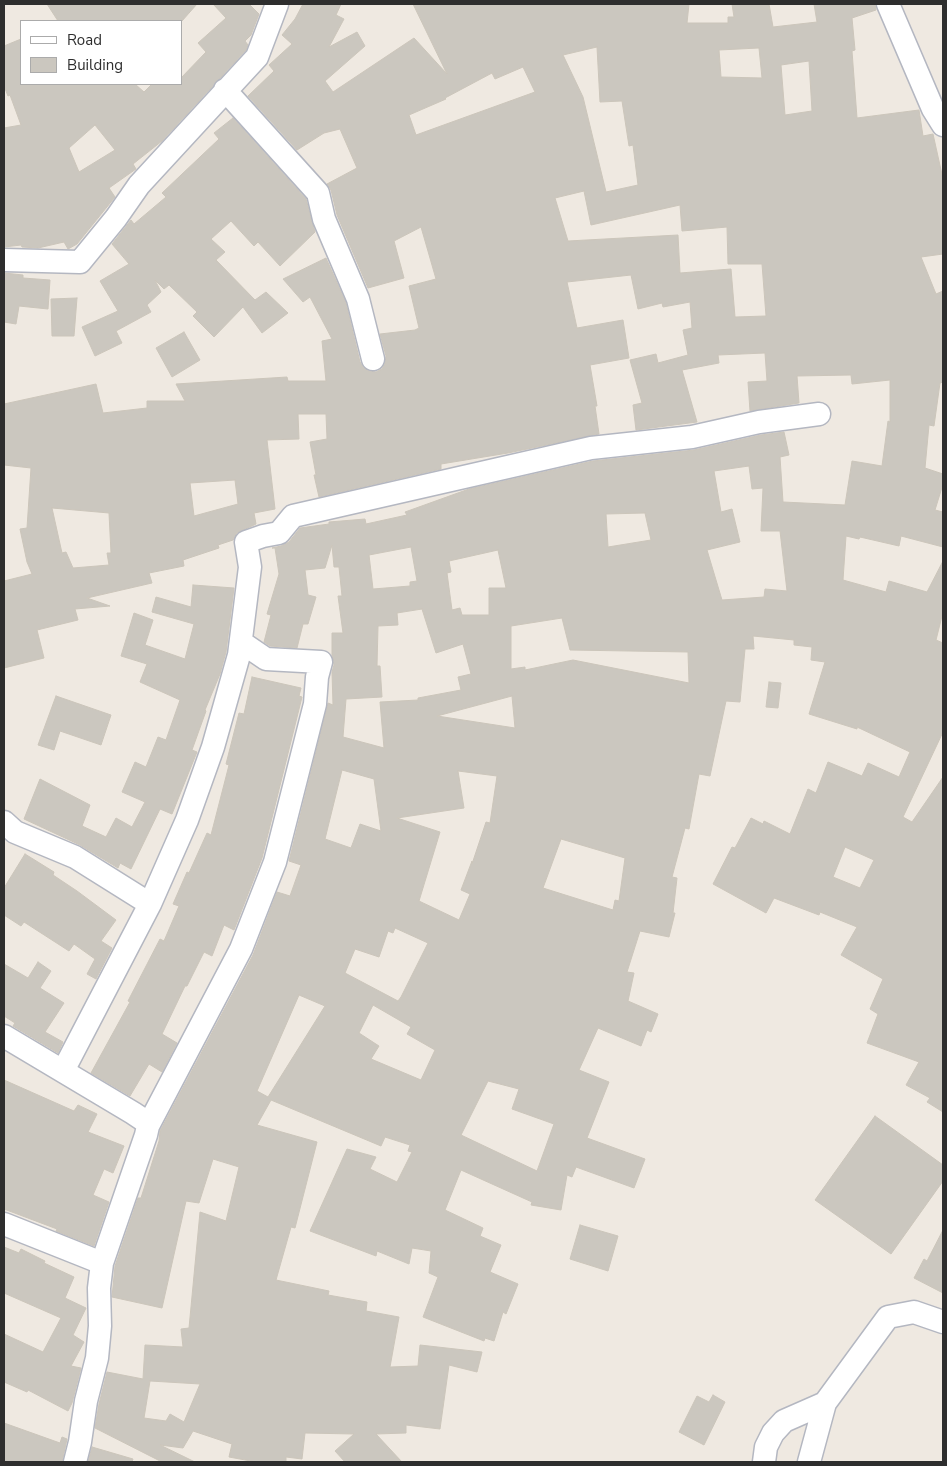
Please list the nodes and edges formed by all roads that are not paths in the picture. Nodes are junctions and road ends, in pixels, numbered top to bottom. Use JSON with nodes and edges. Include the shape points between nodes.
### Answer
{"nodes":[{"id":1,"x":277,"y":4,"type":"edge"},
{"id":2,"x":888,"y":4,"type":"edge"},
{"id":3,"x":225,"y":90,"type":"junction"},
{"id":4,"x":943,"y":125,"type":"edge"},
{"id":5,"x":4,"y":260,"type":"edge"},
{"id":6,"x":373,"y":359,"type":"dead end"},
{"id":7,"x":819,"y":414,"type":"dead end"},
{"id":8,"x":240,"y":642,"type":"junction"},
{"id":9,"x":4,"y":822,"type":"edge"},
{"id":10,"x":150,"y":904,"type":"junction"},
{"id":11,"x":4,"y":1036,"type":"edge"},
{"id":12,"x":63,"y":1071,"type":"junction"},
{"id":13,"x":148,"y":1126,"type":"junction"},
{"id":14,"x":4,"y":1224,"type":"edge"},
{"id":15,"x":102,"y":1263,"type":"junction"},
{"id":16,"x":943,"y":1322,"type":"edge"},
{"id":17,"x":825,"y":1403,"type":"junction"},
{"id":18,"x":75,"y":1462,"type":"edge"},
{"id":19,"x":764,"y":1462,"type":"edge"},
{"id":20,"x":809,"y":1462,"type":"edge"}],
"edges":[{"from":1,"to":3,"type":"street","via":[[257,57]]},
{"from":2,"to":4,"type":"street"},
{"from":3,"to":5,"type":"street","via":[[139,185],[80,262]]},
{"from":3,"to":6,"type":"street","via":[[318,193],[324,219],[358,299]]},
{"from":7,"to":8,"type":"street","via":[[759,422],[692,437],[591,448],[293,516],[279,533],[246,542],[250,568]]},
{"from":8,"to":10,"type":"street","via":[[206,765],[187,820]]},
{"from":8,"to":13,"type":"street","via":[[266,659],[321,662],[315,704],[275,862],[241,949]]},
{"from":9,"to":10,"type":"street","via":[[15,832],[75,857]]},
{"from":10,"to":12,"type":"street"},
{"from":11,"to":12,"type":"street"},
{"from":12,"to":13,"type":"street","via":[[133,1113]]},
{"from":13,"to":15,"type":"street"},
{"from":14,"to":15,"type":"street"},
{"from":15,"to":18,"type":"street","via":[[97,1358]]},
{"from":16,"to":17,"type":"street","via":[[914,1312],[888,1316]]},
{"from":17,"to":19,"type":"street","via":[[784,1421],[766,1448]]},
{"from":17,"to":20,"type":"street"}]}
